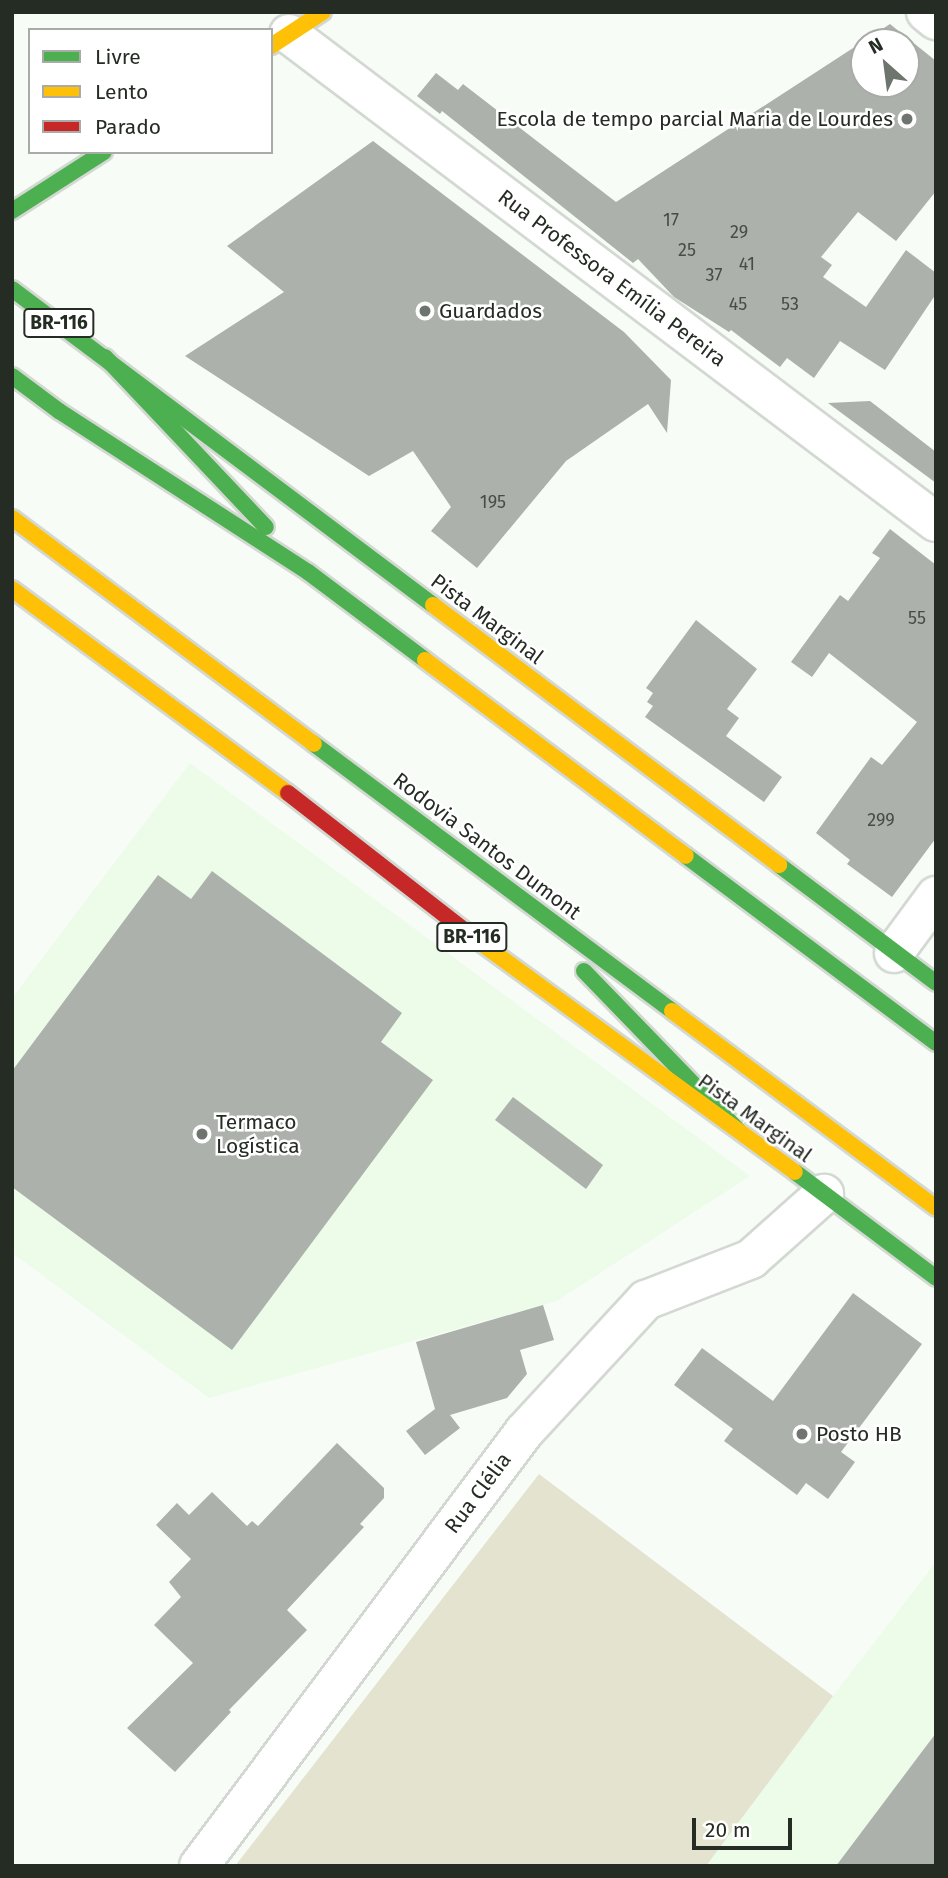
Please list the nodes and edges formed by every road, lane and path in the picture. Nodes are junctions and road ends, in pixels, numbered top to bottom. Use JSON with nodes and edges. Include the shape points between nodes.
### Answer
{"nodes":[{"id":1,"x":323,"y":12,"type":"edge"},
{"id":2,"x":926,"y":12,"type":"edge"},
{"id":3,"x":936,"y":20,"type":"edge"},
{"id":4,"x":280,"y":40,"type":"edge"},
{"id":5,"x":101,"y":154,"type":"edge"},
{"id":6,"x":12,"y":211,"type":"edge"},
{"id":7,"x":12,"y":289,"type":"edge"},
{"id":8,"x":105,"y":357,"type":"junction"},
{"id":9,"x":12,"y":376,"type":"edge"},
{"id":10,"x":12,"y":518,"type":"edge"},
{"id":11,"x":936,"y":522,"type":"edge"},
{"id":12,"x":308,"y":572,"type":"junction"},
{"id":13,"x":12,"y":589,"type":"edge"},
{"id":14,"x":470,"y":859,"type":"junction"},
{"id":15,"x":936,"y":896,"type":"edge"},
{"id":16,"x":894,"y":953,"type":"junction"},
{"id":17,"x":936,"y":983,"type":"edge"},
{"id":18,"x":936,"y":1043,"type":"edge"},
{"id":19,"x":738,"y":1130,"type":"junction"},
{"id":20,"x":824,"y":1194,"type":"junction"},
{"id":21,"x":936,"y":1208,"type":"edge"},
{"id":22,"x":936,"y":1278,"type":"edge"},
{"id":23,"x":199,"y":1866,"type":"edge"}],
"edges":[{"from":1,"to":4,"type":"main road"},
{"from":2,"to":3,"type":"street"},
{"from":4,"to":11,"type":"street","name":"Rua Professora Emília Pereira"},
{"from":5,"to":6,"type":"main road"},
{"from":7,"to":8,"type":"main road","name":"Pista Marginal","number":"BR-116"},
{"from":8,"to":12,"type":"main road"},
{"from":8,"to":16,"type":"main road","name":"Pista Marginal","number":"BR-116"},
{"from":9,"to":12,"type":"main road"},
{"from":10,"to":14,"type":"main road","name":"Rodovia Santos Dumont","number":"BR-116"},
{"from":12,"to":18,"type":"main road"},
{"from":13,"to":19,"type":"main road","name":"Pista Marginal","number":"BR-116","via":[[256,768],[533,984]]},
{"from":14,"to":19,"type":"main road","via":[[633,1018]]},
{"from":14,"to":21,"type":"main road","name":"Rodovia Santos Dumont","number":"BR-116"},
{"from":15,"to":16,"type":"street"},
{"from":16,"to":17,"type":"main road","name":"Pista Marginal","number":"BR-116"},
{"from":19,"to":20,"type":"main road","name":"Pista Marginal","number":"BR-116"},
{"from":20,"to":22,"type":"main road","name":"Pista Marginal","number":"BR-116"},
{"from":20,"to":23,"type":"street","name":"Rua Clélia","via":[[751,1259],[646,1300],[524,1432]]}]}
